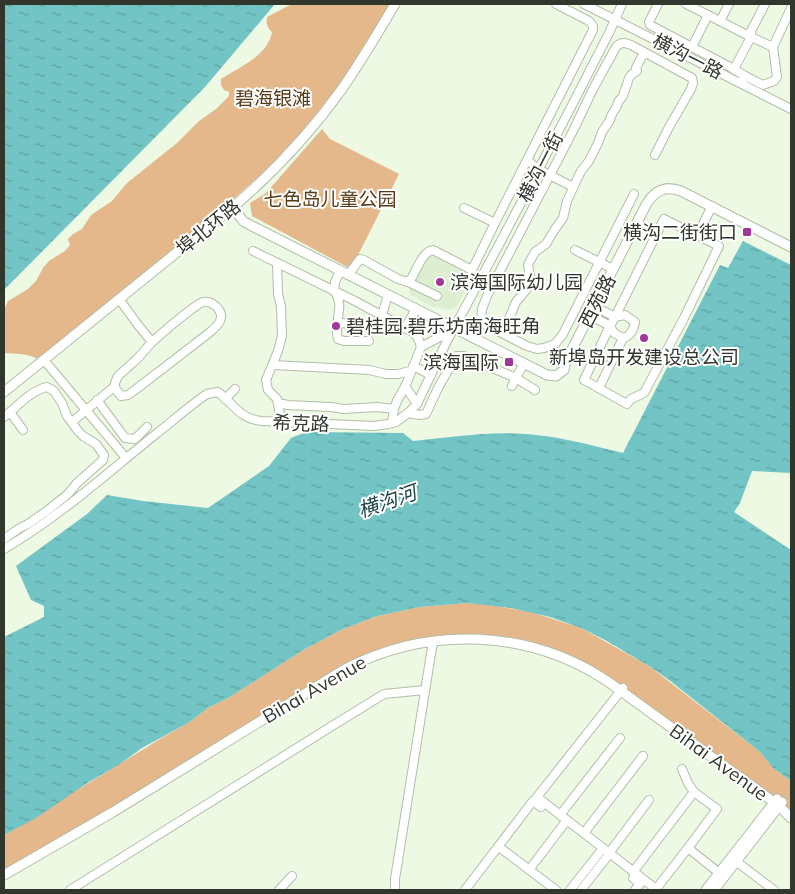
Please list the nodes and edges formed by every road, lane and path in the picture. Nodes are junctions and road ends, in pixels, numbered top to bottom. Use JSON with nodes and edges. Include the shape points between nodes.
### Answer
{"nodes":[{"id":1,"x":395,"y":4,"type":"edge"},
{"id":2,"x":556,"y":4,"type":"edge"},
{"id":3,"x":584,"y":4,"type":"edge"},
{"id":4,"x":622,"y":4,"type":"edge"},
{"id":5,"x":658,"y":4,"type":"edge"},
{"id":6,"x":729,"y":4,"type":"edge"},
{"id":7,"x":765,"y":4,"type":"edge"},
{"id":8,"x":691,"y":5,"type":"edge"},
{"id":9,"x":791,"y":8,"type":"edge"},
{"id":10,"x":708,"y":15,"type":"junction"},
{"id":11,"x":615,"y":19,"type":"junction"},
{"id":12,"x":720,"y":21,"type":"junction"},
{"id":13,"x":751,"y":37,"type":"junction"},
{"id":14,"x":692,"y":47,"type":"junction"},
{"id":15,"x":773,"y":47,"type":"junction"},
{"id":16,"x":645,"y":53,"type":"junction"},
{"id":17,"x":735,"y":70,"type":"junction"},
{"id":18,"x":745,"y":76,"type":"junction"},
{"id":19,"x":741,"y":84,"type":"junction"},
{"id":20,"x":791,"y":109,"type":"edge"},
{"id":21,"x":655,"y":155,"type":"dead end"},
{"id":22,"x":527,"y":160,"type":"junction"},
{"id":23,"x":538,"y":169,"type":"junction"},
{"id":24,"x":549,"y":175,"type":"junction"},
{"id":25,"x":573,"y":187,"type":"junction"},
{"id":26,"x":634,"y":194,"type":"dead end"},
{"id":27,"x":712,"y":206,"type":"junction"},
{"id":28,"x":233,"y":207,"type":"junction"},
{"id":29,"x":464,"y":208,"type":"dead end"},
{"id":30,"x":495,"y":223,"type":"junction"},
{"id":31,"x":697,"y":236,"type":"junction"},
{"id":32,"x":791,"y":247,"type":"edge"},
{"id":33,"x":575,"y":250,"type":"dead end"},
{"id":34,"x":253,"y":251,"type":"dead end"},
{"id":35,"x":599,"y":262,"type":"junction"},
{"id":36,"x":277,"y":263,"type":"junction"},
{"id":37,"x":613,"y":269,"type":"junction"},
{"id":38,"x":344,"y":273,"type":"junction"},
{"id":39,"x":408,"y":282,"type":"junction"},
{"id":40,"x":334,"y":291,"type":"junction"},
{"id":41,"x":388,"y":295,"type":"junction"},
{"id":42,"x":437,"y":296,"type":"dead end"},
{"id":43,"x":119,"y":299,"type":"junction"},
{"id":44,"x":416,"y":309,"type":"junction"},
{"id":45,"x":592,"y":311,"type":"junction"},
{"id":46,"x":383,"y":316,"type":"junction"},
{"id":47,"x":615,"y":317,"type":"junction"},
{"id":48,"x":338,"y":323,"type":"junction"},
{"id":49,"x":610,"y":326,"type":"junction"},
{"id":50,"x":404,"y":328,"type":"junction"},
{"id":51,"x":455,"y":329,"type":"junction"},
{"id":52,"x":503,"y":333,"type":"junction"},
{"id":53,"x":623,"y":338,"type":"junction"},
{"id":54,"x":369,"y":341,"type":"dead end"},
{"id":55,"x":152,"y":342,"type":"junction"},
{"id":56,"x":421,"y":347,"type":"junction"},
{"id":57,"x":44,"y":360,"type":"junction"},
{"id":58,"x":524,"y":363,"type":"junction"},
{"id":59,"x":273,"y":365,"type":"junction"},
{"id":60,"x":412,"y":368,"type":"junction"},
{"id":61,"x":431,"y":375,"type":"junction"},
{"id":62,"x":514,"y":382,"type":"junction"},
{"id":63,"x":115,"y":386,"type":"junction"},
{"id":64,"x":405,"y":386,"type":"junction"},
{"id":65,"x":599,"y":388,"type":"junction"},
{"id":66,"x":235,"y":389,"type":"dead end"},
{"id":67,"x":535,"y":390,"type":"dead end"},
{"id":68,"x":4,"y":392,"type":"edge"},
{"id":69,"x":226,"y":399,"type":"junction"},
{"id":70,"x":91,"y":403,"type":"junction"},
{"id":71,"x":278,"y":403,"type":"junction"},
{"id":72,"x":417,"y":404,"type":"junction"},
{"id":73,"x":344,"y":409,"type":"junction"},
{"id":74,"x":394,"y":409,"type":"junction"},
{"id":75,"x":408,"y":413,"type":"junction"},
{"id":76,"x":7,"y":414,"type":"edge"},
{"id":77,"x":72,"y":422,"type":"junction"},
{"id":78,"x":278,"y":422,"type":"junction"},
{"id":79,"x":392,"y":423,"type":"junction"},
{"id":80,"x":345,"y":425,"type":"junction"},
{"id":81,"x":147,"y":428,"type":"dead end"},
{"id":82,"x":23,"y":430,"type":"dead end"},
{"id":83,"x":126,"y":458,"type":"junction"},
{"id":84,"x":4,"y":539,"type":"edge"},
{"id":85,"x":4,"y":549,"type":"edge"},
{"id":86,"x":433,"y":641,"type":"junction"},
{"id":87,"x":425,"y":690,"type":"junction"},
{"id":88,"x":622,"y":690,"type":"junction"},
{"id":89,"x":620,"y":738,"type":"dead end"},
{"id":90,"x":643,"y":756,"type":"dead end"},
{"id":91,"x":682,"y":769,"type":"dead end"},
{"id":92,"x":694,"y":792,"type":"junction"},
{"id":93,"x":535,"y":799,"type":"junction"},
{"id":94,"x":649,"y":800,"type":"dead end"},
{"id":95,"x":778,"y":802,"type":"junction"},
{"id":96,"x":791,"y":812,"type":"edge"},
{"id":97,"x":560,"y":815,"type":"junction"},
{"id":98,"x":791,"y":818,"type":"edge"},
{"id":99,"x":564,"y":824,"type":"junction"},
{"id":100,"x":584,"y":833,"type":"junction"},
{"id":101,"x":499,"y":847,"type":"junction"},
{"id":102,"x":688,"y":848,"type":"junction"},
{"id":103,"x":605,"y":854,"type":"junction"},
{"id":104,"x":734,"y":859,"type":"junction"},
{"id":105,"x":529,"y":870,"type":"junction"},
{"id":106,"x":633,"y":872,"type":"junction"},
{"id":107,"x":4,"y":874,"type":"edge"},
{"id":108,"x":722,"y":875,"type":"junction"},
{"id":109,"x":292,"y":876,"type":"dead end"},
{"id":110,"x":470,"y":889,"type":"edge"},
{"id":111,"x":70,"y":890,"type":"edge"},
{"id":112,"x":279,"y":890,"type":"edge"},
{"id":113,"x":395,"y":890,"type":"edge"},
{"id":114,"x":556,"y":890,"type":"edge"},
{"id":115,"x":570,"y":890,"type":"edge"},
{"id":116,"x":581,"y":890,"type":"edge"},
{"id":117,"x":635,"y":890,"type":"edge"},
{"id":118,"x":706,"y":890,"type":"edge"},
{"id":119,"x":714,"y":890,"type":"edge"},
{"id":120,"x":774,"y":890,"type":"edge"}],
"edges":[{"from":1,"to":28,"type":"main road","name":"埠北环路","via":[[357,67],[310,131]]},
{"from":2,"to":22,"type":"street","via":[[590,21],[593,30]]},
{"from":3,"to":11,"type":"street","name":"横沟一路"},
{"from":4,"to":11,"type":"street","name":"横沟一街"},
{"from":5,"to":14,"type":"street","via":[[650,25]]},
{"from":6,"to":12,"type":"street"},
{"from":7,"to":13,"type":"street"},
{"from":8,"to":10,"type":"street"},
{"from":9,"to":15,"type":"street"},
{"from":10,"to":12,"type":"street"},
{"from":10,"to":14,"type":"street"},
{"from":11,"to":19,"type":"street","name":"横沟一路"},
{"from":11,"to":23,"type":"street","name":"横沟一街"},
{"from":12,"to":13,"type":"street"},
{"from":13,"to":15,"type":"street"},
{"from":13,"to":17,"type":"street"},
{"from":14,"to":17,"type":"street"},
{"from":15,"to":18,"type":"street","via":[[777,77],[774,81],[763,85]]},
{"from":16,"to":21,"type":"street","via":[[688,75],[693,83]]},
{"from":16,"to":24,"type":"street","via":[[630,44],[620,43],[616,47]]},
{"from":16,"to":25,"type":"street"},
{"from":17,"to":18,"type":"street"},
{"from":18,"to":19,"type":"street"},
{"from":19,"to":20,"type":"street","name":"横沟一路"},
{"from":22,"to":23,"type":"street"},
{"from":22,"to":30,"type":"street"},
{"from":23,"to":24,"type":"street"},
{"from":23,"to":51,"type":"street","name":"横沟一街"},
{"from":24,"to":25,"type":"street"},
{"from":24,"to":52,"type":"street","via":[[482,309],[481,319]]},
{"from":25,"to":52,"type":"street","via":[[563,218],[546,244],[530,259],[529,283],[516,302]]},
{"from":26,"to":35,"type":"street"},
{"from":27,"to":31,"type":"street"},
{"from":27,"to":32,"type":"main road","name":"西苑路"},
{"from":27,"to":37,"type":"main road","name":"西苑路","via":[[674,189],[654,194]]},
{"from":28,"to":38,"type":"main road","name":"西苑路","via":[[243,221]]},
{"from":28,"to":43,"type":"main road","name":"埠北环路"},
{"from":29,"to":30,"type":"street"},
{"from":30,"to":39,"type":"street","via":[[472,270],[433,250],[425,254]]},
{"from":31,"to":47,"type":"street","via":[[664,219]]},
{"from":31,"to":65,"type":"street","via":[[719,246],[644,393],[627,404]]},
{"from":33,"to":35,"type":"street"},
{"from":34,"to":36,"type":"street"},
{"from":35,"to":37,"type":"street"},
{"from":35,"to":52,"type":"street","via":[[563,334],[554,344],[532,348]]},
{"from":36,"to":40,"type":"street"},
{"from":36,"to":59,"type":"street","via":[[282,336]]},
{"from":37,"to":45,"type":"main road","name":"西苑路"},
{"from":38,"to":39,"type":"street","via":[[360,259]]},
{"from":38,"to":40,"type":"street","via":[[335,282]]},
{"from":38,"to":41,"type":"main road","name":"西苑路"},
{"from":39,"to":42,"type":"street"},
{"from":40,"to":46,"type":"street"},
{"from":40,"to":48,"type":"street","via":[[339,300]]},
{"from":41,"to":44,"type":"main road","name":"西苑路"},
{"from":41,"to":46,"type":"street"},
{"from":43,"to":55,"type":"street"},
{"from":43,"to":57,"type":"main road","name":"埠北环路"},
{"from":44,"to":50,"type":"street"},
{"from":44,"to":51,"type":"main road","name":"西苑路"},
{"from":45,"to":47,"type":"street"},
{"from":45,"to":49,"type":"street"},
{"from":45,"to":58,"type":"main road","name":"西苑路","via":[[560,374],[547,375]]},
{"from":46,"to":48,"type":"street","via":[[379,325]]},
{"from":46,"to":50,"type":"street"},
{"from":47,"to":49,"type":"street"},
{"from":47,"to":53,"type":"street","via":[[625,315],[635,322],[627,338]]},
{"from":48,"to":54,"type":"street","via":[[338,339]]},
{"from":49,"to":53,"type":"street"},
{"from":49,"to":65,"type":"street","via":[[584,380]]},
{"from":50,"to":56,"type":"street","via":[[418,338]]},
{"from":51,"to":56,"type":"street"},
{"from":51,"to":58,"type":"main road","name":"西苑路"},
{"from":51,"to":61,"type":"street","name":"希克路"},
{"from":53,"to":65,"type":"street"},
{"from":55,"to":63,"type":"street","via":[[118,376]]},
{"from":55,"to":63,"type":"street","via":[[204,302],[211,302],[220,312],[221,319],[209,333],[128,395],[121,396]]},
{"from":56,"to":60,"type":"street"},
{"from":57,"to":68,"type":"main road","name":"埠北环路"},
{"from":57,"to":70,"type":"street"},
{"from":58,"to":62,"type":"street"},
{"from":59,"to":60,"type":"street","via":[[369,370],[386,374],[398,374]]},
{"from":59,"to":71,"type":"street","via":[[266,380],[268,390]]},
{"from":60,"to":61,"type":"street"},
{"from":60,"to":64,"type":"street"},
{"from":61,"to":72,"type":"street","name":"希克路"},
{"from":62,"to":67,"type":"street"},
{"from":62,"to":75,"type":"street","via":[[464,356],[456,356],[426,414]]},
{"from":63,"to":70,"type":"street"},
{"from":64,"to":72,"type":"street"},
{"from":64,"to":74,"type":"street"},
{"from":66,"to":69,"type":"street"},
{"from":69,"to":78,"type":"street","name":"希克路","via":[[236,411],[250,419]]},
{"from":69,"to":83,"type":"street","via":[[218,392],[207,394]]},
{"from":70,"to":77,"type":"street"},
{"from":70,"to":81,"type":"street","via":[[125,438],[135,439]]},
{"from":70,"to":83,"type":"street"},
{"from":71,"to":73,"type":"street"},
{"from":71,"to":78,"type":"street"},
{"from":72,"to":75,"type":"street","name":"希克路"},
{"from":73,"to":74,"type":"street"},
{"from":73,"to":80,"type":"street"},
{"from":74,"to":79,"type":"street"},
{"from":75,"to":79,"type":"street","name":"希克路"},
{"from":76,"to":77,"type":"street","via":[[34,392],[47,387],[54,391]]},
{"from":76,"to":82,"type":"street"},
{"from":77,"to":84,"type":"street","via":[[83,436],[96,444],[104,455],[103,460],[48,510]]},
{"from":78,"to":80,"type":"street","name":"希克路"},
{"from":79,"to":80,"type":"street","name":"希克路"},
{"from":83,"to":85,"type":"street","via":[[46,523]]},
{"from":86,"to":87,"type":"street"},
{"from":86,"to":88,"type":"main road","name":"Bihai Avenue","via":[[486,639],[526,646],[566,659]]},
{"from":86,"to":107,"type":"main road","name":"Bihai Avenue","via":[[392,649],[345,668],[87,828]]},
{"from":87,"to":111,"type":"street","via":[[384,694]]},
{"from":87,"to":113,"type":"street"},
{"from":88,"to":93,"type":"street"},
{"from":88,"to":95,"type":"main road","name":"Bihai Avenue"},
{"from":88,"to":107,"type":"main road","name":"Bihai Avenue","via":[[600,673],[569,657],[504,638],[447,636],[384,648],[333,672]]},
{"from":89,"to":97,"type":"street"},
{"from":90,"to":100,"type":"street"},
{"from":91,"to":92,"type":"street"},
{"from":92,"to":102,"type":"street","via":[[717,809]]},
{"from":92,"to":106,"type":"street"},
{"from":93,"to":97,"type":"street"},
{"from":93,"to":99,"type":"street"},
{"from":93,"to":101,"type":"street"},
{"from":94,"to":103,"type":"street"},
{"from":95,"to":96,"type":"main road","name":"Bihai Avenue"},
{"from":95,"to":98,"type":"main road","name":"Bihai Avenue"},
{"from":95,"to":104,"type":"main road"},
{"from":97,"to":100,"type":"street"},
{"from":99,"to":103,"type":"street"},
{"from":99,"to":105,"type":"street"},
{"from":100,"to":103,"type":"street"},
{"from":101,"to":105,"type":"street"},
{"from":101,"to":110,"type":"street"},
{"from":102,"to":106,"type":"street","via":[[656,889]]},
{"from":102,"to":108,"type":"street"},
{"from":103,"to":106,"type":"street"},
{"from":103,"to":115,"type":"street"},
{"from":103,"to":116,"type":"street"},
{"from":103,"to":117,"type":"street","via":[[640,884]]},
{"from":104,"to":108,"type":"main road"},
{"from":104,"to":120,"type":"street"},
{"from":105,"to":114,"type":"street"},
{"from":108,"to":118,"type":"main road"},
{"from":108,"to":119,"type":"main road"},
{"from":109,"to":112,"type":"street"}]}
